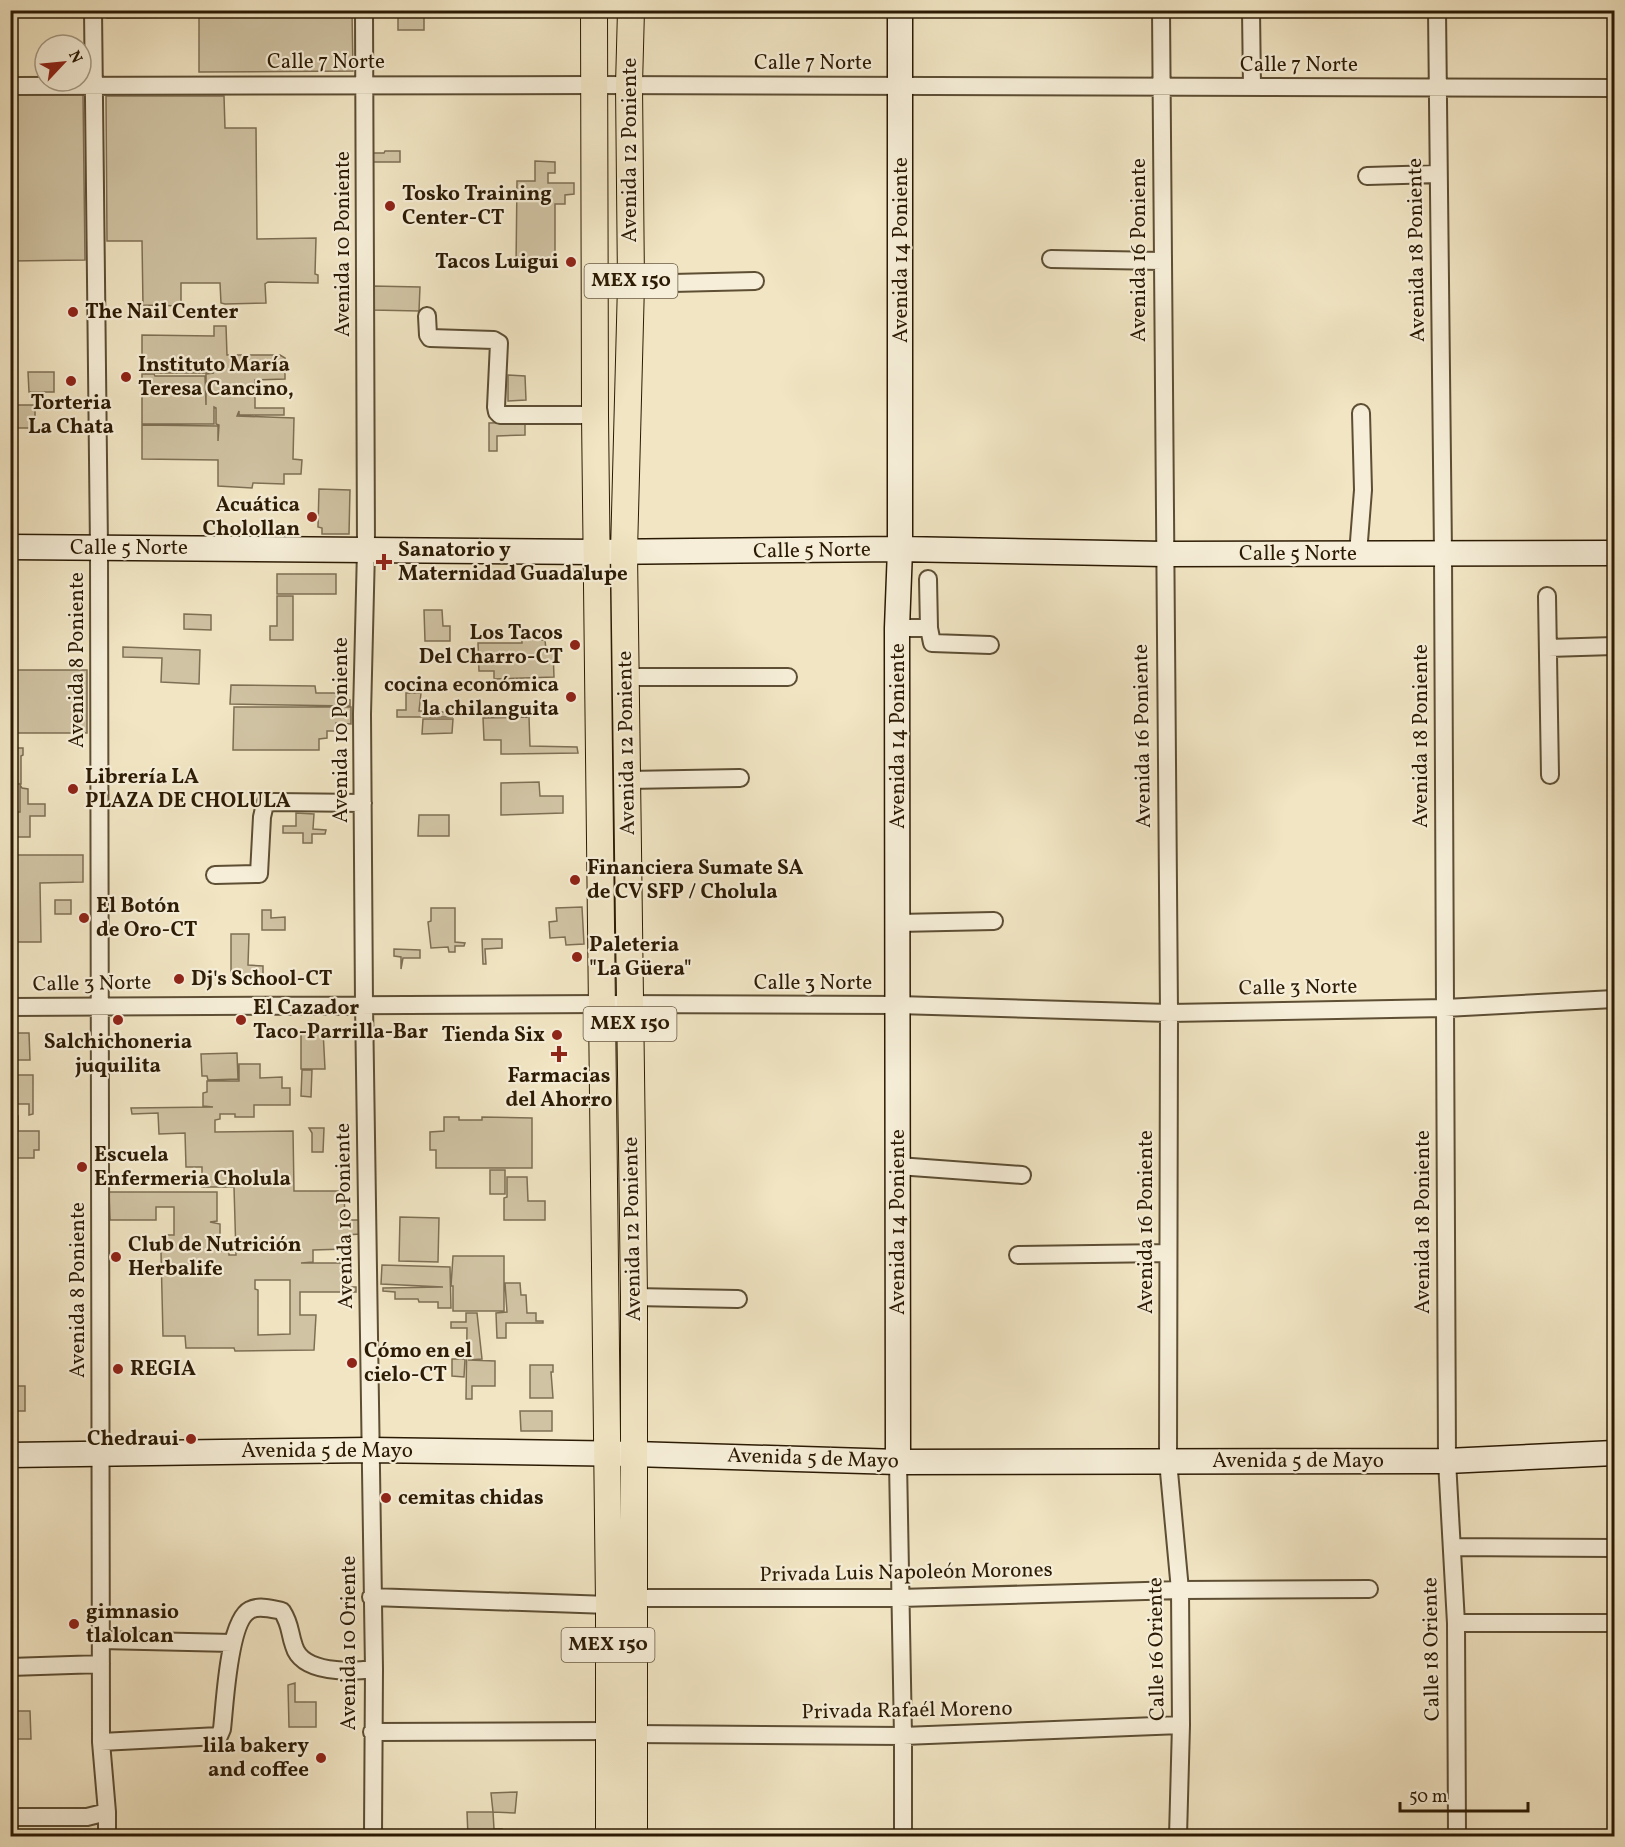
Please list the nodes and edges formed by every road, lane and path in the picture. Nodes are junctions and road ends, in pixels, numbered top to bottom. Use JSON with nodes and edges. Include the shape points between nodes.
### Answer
{"nodes":[{"id":1,"x":93,"y":10,"type":"edge"},
{"id":2,"x":364,"y":10,"type":"edge"},
{"id":3,"x":594,"y":10,"type":"edge"},
{"id":4,"x":631,"y":10,"type":"edge"},
{"id":5,"x":900,"y":10,"type":"edge"},
{"id":6,"x":1161,"y":10,"type":"edge"},
{"id":7,"x":1251,"y":10,"type":"edge"},
{"id":8,"x":1437,"y":10,"type":"edge"},
{"id":9,"x":94,"y":85,"type":"junction"},
{"id":10,"x":365,"y":85,"type":"junction"},
{"id":11,"x":596,"y":85,"type":"junction"},
{"id":12,"x":629,"y":85,"type":"junction"},
{"id":13,"x":10,"y":86,"type":"edge"},
{"id":14,"x":901,"y":86,"type":"junction"},
{"id":15,"x":1161,"y":87,"type":"junction"},
{"id":16,"x":1251,"y":87,"type":"junction"},
{"id":17,"x":1437,"y":88,"type":"junction"},
{"id":18,"x":1614,"y":88,"type":"edge"},
{"id":19,"x":1438,"y":174,"type":"junction"},
{"id":20,"x":1367,"y":176,"type":"dead end"},
{"id":21,"x":1051,"y":259,"type":"dead end"},
{"id":22,"x":1162,"y":261,"type":"junction"},
{"id":23,"x":755,"y":281,"type":"dead end"},
{"id":24,"x":631,"y":284,"type":"junction"},
{"id":25,"x":427,"y":316,"type":"dead end"},
{"id":26,"x":1361,"y":413,"type":"dead end"},
{"id":27,"x":595,"y":415,"type":"junction"},
{"id":28,"x":10,"y":547,"type":"edge"},
{"id":29,"x":99,"y":548,"type":"junction"},
{"id":30,"x":900,"y":549,"type":"junction"},
{"id":31,"x":366,"y":550,"type":"junction"},
{"id":32,"x":596,"y":552,"type":"junction"},
{"id":33,"x":624,"y":552,"type":"junction"},
{"id":34,"x":1443,"y":553,"type":"junction"},
{"id":35,"x":1614,"y":553,"type":"edge"},
{"id":36,"x":1164,"y":554,"type":"junction"},
{"id":37,"x":1358,"y":554,"type":"junction"},
{"id":38,"x":928,"y":579,"type":"dead end"},
{"id":39,"x":1547,"y":596,"type":"dead end"},
{"id":40,"x":897,"y":628,"type":"junction"},
{"id":41,"x":929,"y":628,"type":"junction"},
{"id":42,"x":990,"y":645,"type":"dead end"},
{"id":43,"x":1614,"y":646,"type":"edge"},
{"id":44,"x":1548,"y":648,"type":"junction"},
{"id":45,"x":625,"y":677,"type":"junction"},
{"id":46,"x":788,"y":677,"type":"dead end"},
{"id":47,"x":1550,"y":775,"type":"dead end"},
{"id":48,"x":740,"y":778,"type":"dead end"},
{"id":49,"x":628,"y":780,"type":"junction"},
{"id":50,"x":363,"y":803,"type":"junction"},
{"id":51,"x":214,"y":875,"type":"dead end"},
{"id":52,"x":994,"y":921,"type":"dead end"},
{"id":53,"x":898,"y":923,"type":"junction"},
{"id":54,"x":1614,"y":999,"type":"edge"},
{"id":55,"x":364,"y":1004,"type":"junction"},
{"id":56,"x":601,"y":1004,"type":"junction"},
{"id":57,"x":630,"y":1005,"type":"junction"},
{"id":58,"x":898,"y":1005,"type":"junction"},
{"id":59,"x":100,"y":1006,"type":"junction"},
{"id":60,"x":10,"y":1007,"type":"edge"},
{"id":61,"x":1444,"y":1008,"type":"junction"},
{"id":62,"x":1169,"y":1013,"type":"junction"},
{"id":63,"x":898,"y":1166,"type":"junction"},
{"id":64,"x":1022,"y":1175,"type":"dead end"},
{"id":65,"x":1168,"y":1253,"type":"junction"},
{"id":66,"x":1018,"y":1255,"type":"dead end"},
{"id":67,"x":634,"y":1297,"type":"junction"},
{"id":68,"x":738,"y":1299,"type":"dead end"},
{"id":69,"x":370,"y":1450,"type":"junction"},
{"id":70,"x":607,"y":1453,"type":"junction"},
{"id":71,"x":1614,"y":1453,"type":"edge"},
{"id":72,"x":101,"y":1454,"type":"junction"},
{"id":73,"x":634,"y":1454,"type":"junction"},
{"id":74,"x":10,"y":1455,"type":"edge"},
{"id":75,"x":1168,"y":1461,"type":"junction"},
{"id":76,"x":1447,"y":1461,"type":"junction"},
{"id":77,"x":898,"y":1462,"type":"junction"},
{"id":78,"x":1452,"y":1547,"type":"junction"},
{"id":79,"x":1614,"y":1548,"type":"edge"},
{"id":80,"x":1369,"y":1589,"type":"dead end"},
{"id":81,"x":1180,"y":1590,"type":"junction"},
{"id":82,"x":371,"y":1597,"type":"junction"},
{"id":83,"x":900,"y":1598,"type":"junction"},
{"id":84,"x":621,"y":1602,"type":"junction"},
{"id":85,"x":1456,"y":1623,"type":"junction"},
{"id":86,"x":1614,"y":1623,"type":"edge"},
{"id":87,"x":101,"y":1640,"type":"junction"},
{"id":88,"x":232,"y":1643,"type":"junction"},
{"id":89,"x":101,"y":1664,"type":"junction"},
{"id":90,"x":10,"y":1667,"type":"edge"},
{"id":91,"x":374,"y":1669,"type":"junction"},
{"id":92,"x":1181,"y":1725,"type":"junction"},
{"id":93,"x":607,"y":1731,"type":"junction"},
{"id":94,"x":372,"y":1732,"type":"junction"},
{"id":95,"x":633,"y":1734,"type":"junction"},
{"id":96,"x":903,"y":1736,"type":"junction"},
{"id":97,"x":101,"y":1742,"type":"junction"},
{"id":98,"x":107,"y":1812,"type":"junction"},
{"id":99,"x":10,"y":1817,"type":"edge"},
{"id":100,"x":107,"y":1836,"type":"edge"},
{"id":101,"x":373,"y":1836,"type":"edge"},
{"id":102,"x":609,"y":1836,"type":"edge"},
{"id":103,"x":634,"y":1836,"type":"edge"},
{"id":104,"x":903,"y":1836,"type":"edge"},
{"id":105,"x":1178,"y":1836,"type":"edge"},
{"id":106,"x":1457,"y":1836,"type":"edge"}],
"edges":[{"from":1,"to":9,"type":"street","name":"Avenida 8 Poniente"},
{"from":2,"to":10,"type":"street","name":"Avenida 10 Poniente"},
{"from":3,"to":11,"type":"main road","name":"Avenida 12 Poniente","number":"MEX 150"},
{"from":4,"to":12,"type":"main road","name":"Avenida 12 Poniente","number":"MEX 150"},
{"from":5,"to":14,"type":"street","name":"Avenida 14 Poniente"},
{"from":6,"to":15,"type":"street","name":"Avenida 16 Poniente"},
{"from":7,"to":16,"type":"street"},
{"from":8,"to":17,"type":"street","name":"Avenida 18 Poniente"},
{"from":9,"to":10,"type":"street","name":"Calle 7 Norte"},
{"from":9,"to":13,"type":"street","name":"Calle 7 Norte"},
{"from":9,"to":29,"type":"street","name":"Avenida 8 Poniente"},
{"from":10,"to":11,"type":"street","name":"Calle 7 Norte"},
{"from":10,"to":31,"type":"street","name":"Avenida 10 Poniente"},
{"from":11,"to":12,"type":"street","name":"Calle 7 Norte"},
{"from":11,"to":27,"type":"main road","name":"Avenida 12 Poniente","number":"MEX 150"},
{"from":12,"to":14,"type":"street","name":"Calle 7 Norte"},
{"from":12,"to":24,"type":"main road","name":"Avenida 12 Poniente","number":"MEX 150"},
{"from":14,"to":15,"type":"street","name":"Calle 7 Norte"},
{"from":14,"to":30,"type":"street","name":"Avenida 14 Poniente"},
{"from":15,"to":16,"type":"street","name":"Calle 7 Norte"},
{"from":15,"to":22,"type":"street","name":"Avenida 16 Poniente"},
{"from":16,"to":17,"type":"street","name":"Calle 7 Norte"},
{"from":17,"to":18,"type":"street","name":"Calle 7 Norte"},
{"from":17,"to":19,"type":"street","name":"Avenida 18 Poniente"},
{"from":19,"to":20,"type":"street"},
{"from":19,"to":34,"type":"street","name":"Avenida 18 Poniente"},
{"from":21,"to":22,"type":"street"},
{"from":22,"to":36,"type":"street","name":"Avenida 16 Poniente"},
{"from":23,"to":24,"type":"street"},
{"from":24,"to":33,"type":"main road","name":"Avenida 12 Poniente","number":"MEX 150"},
{"from":25,"to":27,"type":"street","via":[[430,338],[499,343],[496,407],[500,415]]},
{"from":26,"to":37,"type":"street","via":[[1363,490]]},
{"from":27,"to":32,"type":"main road","name":"Avenida 12 Poniente","number":"MEX 150"},
{"from":28,"to":29,"type":"street","name":"Calle 5 Norte"},
{"from":29,"to":31,"type":"street","name":"Calle 5 Norte"},
{"from":29,"to":59,"type":"street","name":"Avenida 8 Poniente"},
{"from":30,"to":33,"type":"street","name":"Calle 5 Norte"},
{"from":30,"to":36,"type":"street","name":"Calle 5 Norte"},
{"from":30,"to":40,"type":"street","name":"Avenida 14 Poniente"},
{"from":31,"to":32,"type":"street","name":"Calle 5 Norte"},
{"from":31,"to":50,"type":"street","name":"Avenida 10 Poniente"},
{"from":32,"to":33,"type":"street","name":"Calle 5 Norte"},
{"from":32,"to":56,"type":"main road","name":"Avenida 12 Poniente","number":"MEX 150"},
{"from":33,"to":45,"type":"main road","name":"Avenida 12 Poniente","number":"MEX 150"},
{"from":34,"to":35,"type":"street","name":"Calle 5 Norte"},
{"from":34,"to":37,"type":"street","name":"Calle 5 Norte"},
{"from":34,"to":61,"type":"street","name":"Avenida 18 Poniente"},
{"from":36,"to":37,"type":"street","name":"Calle 5 Norte"},
{"from":36,"to":62,"type":"street","name":"Avenida 16 Poniente"},
{"from":38,"to":41,"type":"street"},
{"from":39,"to":44,"type":"street"},
{"from":40,"to":41,"type":"street"},
{"from":40,"to":53,"type":"street","name":"Avenida 14 Poniente"},
{"from":41,"to":42,"type":"street","via":[[932,642]]},
{"from":43,"to":44,"type":"street"},
{"from":44,"to":47,"type":"street"},
{"from":45,"to":46,"type":"street"},
{"from":45,"to":49,"type":"main road","name":"Avenida 12 Poniente","number":"MEX 150"},
{"from":48,"to":49,"type":"street"},
{"from":49,"to":57,"type":"main road","name":"Avenida 12 Poniente","number":"MEX 150"},
{"from":50,"to":51,"type":"street","via":[[266,804],[259,874]]},
{"from":50,"to":55,"type":"street","name":"Avenida 10 Poniente"},
{"from":52,"to":53,"type":"street"},
{"from":53,"to":58,"type":"street","name":"Avenida 14 Poniente"},
{"from":54,"to":61,"type":"street","name":"Calle 3 Norte"},
{"from":55,"to":56,"type":"street","name":"Calle 3 Norte"},
{"from":55,"to":59,"type":"street","name":"Calle 3 Norte"},
{"from":55,"to":69,"type":"street","name":"Avenida 10 Poniente"},
{"from":56,"to":57,"type":"street","name":"Calle 3 Norte"},
{"from":56,"to":70,"type":"main road","name":"Avenida 12 Poniente","number":"MEX 150"},
{"from":57,"to":58,"type":"street","name":"Calle 3 Norte"},
{"from":57,"to":67,"type":"main road","name":"Avenida 12 Poniente","number":"MEX 150"},
{"from":58,"to":62,"type":"street","name":"Calle 3 Norte"},
{"from":58,"to":63,"type":"street","name":"Avenida 14 Poniente"},
{"from":59,"to":60,"type":"street","name":"Calle 3 Norte"},
{"from":59,"to":72,"type":"street","name":"Avenida 8 Poniente"},
{"from":61,"to":62,"type":"street","name":"Calle 3 Norte"},
{"from":61,"to":76,"type":"street","name":"Avenida 18 Poniente"},
{"from":62,"to":65,"type":"street","name":"Avenida 16 Poniente"},
{"from":63,"to":64,"type":"street"},
{"from":63,"to":77,"type":"street","name":"Avenida 14 Poniente"},
{"from":65,"to":66,"type":"street"},
{"from":65,"to":75,"type":"street","name":"Avenida 16 Poniente"},
{"from":67,"to":68,"type":"street"},
{"from":67,"to":73,"type":"main road","name":"Avenida 12 Poniente","number":"MEX 150"},
{"from":69,"to":70,"type":"street","name":"Avenida 5 de Mayo"},
{"from":69,"to":72,"type":"street","name":"Avenida 5 de Mayo"},
{"from":69,"to":82,"type":"street","name":"Avenida 10 Oriente"},
{"from":70,"to":73,"type":"street","name":"Avenida 5 de Mayo"},
{"from":70,"to":84,"type":"main road","name":"Avenida 12 Poniente","number":"MEX 150"},
{"from":71,"to":76,"type":"street","name":"Avenida 5 de Mayo"},
{"from":72,"to":74,"type":"street","name":"Avenida 5 de Mayo"},
{"from":72,"to":87,"type":"street","name":"Avenida 8 Poniente"},
{"from":73,"to":77,"type":"street","name":"Avenida 5 de Mayo"},
{"from":73,"to":84,"type":"main road","name":"Avenida 12 Poniente","number":"MEX 150"},
{"from":75,"to":76,"type":"street","name":"Avenida 5 de Mayo"},
{"from":75,"to":77,"type":"street","name":"Avenida 5 de Mayo"},
{"from":75,"to":81,"type":"street","name":"Calle 16 Oriente"},
{"from":76,"to":78,"type":"street","name":"Calle 18 Oriente"},
{"from":77,"to":83,"type":"street"},
{"from":78,"to":79,"type":"street"},
{"from":78,"to":85,"type":"street","name":"Calle 18 Oriente"},
{"from":80,"to":81,"type":"street","name":"Privada Luis Napoleón Morones"},
{"from":81,"to":83,"type":"street","name":"Privada Luis Napoleón Morones"},
{"from":81,"to":92,"type":"street","name":"Calle 16 Oriente"},
{"from":82,"to":84,"type":"street","name":"Privada Luis Napoleón Morones"},
{"from":82,"to":91,"type":"street","name":"Avenida 10 Oriente"},
{"from":83,"to":84,"type":"street","name":"Privada Luis Napoleón Morones"},
{"from":83,"to":96,"type":"street"},
{"from":84,"to":93,"type":"main road","name":"Avenida 12 Poniente","number":"MEX 150"},
{"from":84,"to":95,"type":"main road","name":"Avenida 12 Poniente","number":"MEX 150"},
{"from":85,"to":86,"type":"street"},
{"from":85,"to":106,"type":"street","name":"Calle 18 Oriente"},
{"from":87,"to":88,"type":"street"},
{"from":87,"to":89,"type":"street","name":"Avenida 8 Poniente"},
{"from":88,"to":91,"type":"street","via":[[238,1623],[250,1610],[282,1611],[298,1654],[311,1666],[351,1672]]},
{"from":88,"to":97,"type":"street","via":[[219,1736]]},
{"from":89,"to":90,"type":"street"},
{"from":89,"to":97,"type":"street","name":"Avenida 8 Poniente"},
{"from":91,"to":94,"type":"street","name":"Avenida 10 Oriente"},
{"from":92,"to":96,"type":"street","name":"Privada Rafaél Moreno"},
{"from":92,"to":105,"type":"street","name":"Calle 16 Oriente"},
{"from":93,"to":94,"type":"street"},
{"from":93,"to":102,"type":"main road","name":"Avenida 12 Poniente","number":"MEX 150"},
{"from":94,"to":101,"type":"street","name":"Avenida 10 Oriente"},
{"from":95,"to":96,"type":"street","name":"Privada Rafaél Moreno"},
{"from":95,"to":103,"type":"main road","name":"Avenida 12 Poniente","number":"MEX 150"},
{"from":96,"to":104,"type":"street"},
{"from":97,"to":98,"type":"street","name":"Avenida 8 Poniente"},
{"from":98,"to":99,"type":"street","via":[[87,1817]]},
{"from":98,"to":100,"type":"street","name":"Avenida 8 Poniente"}]}
